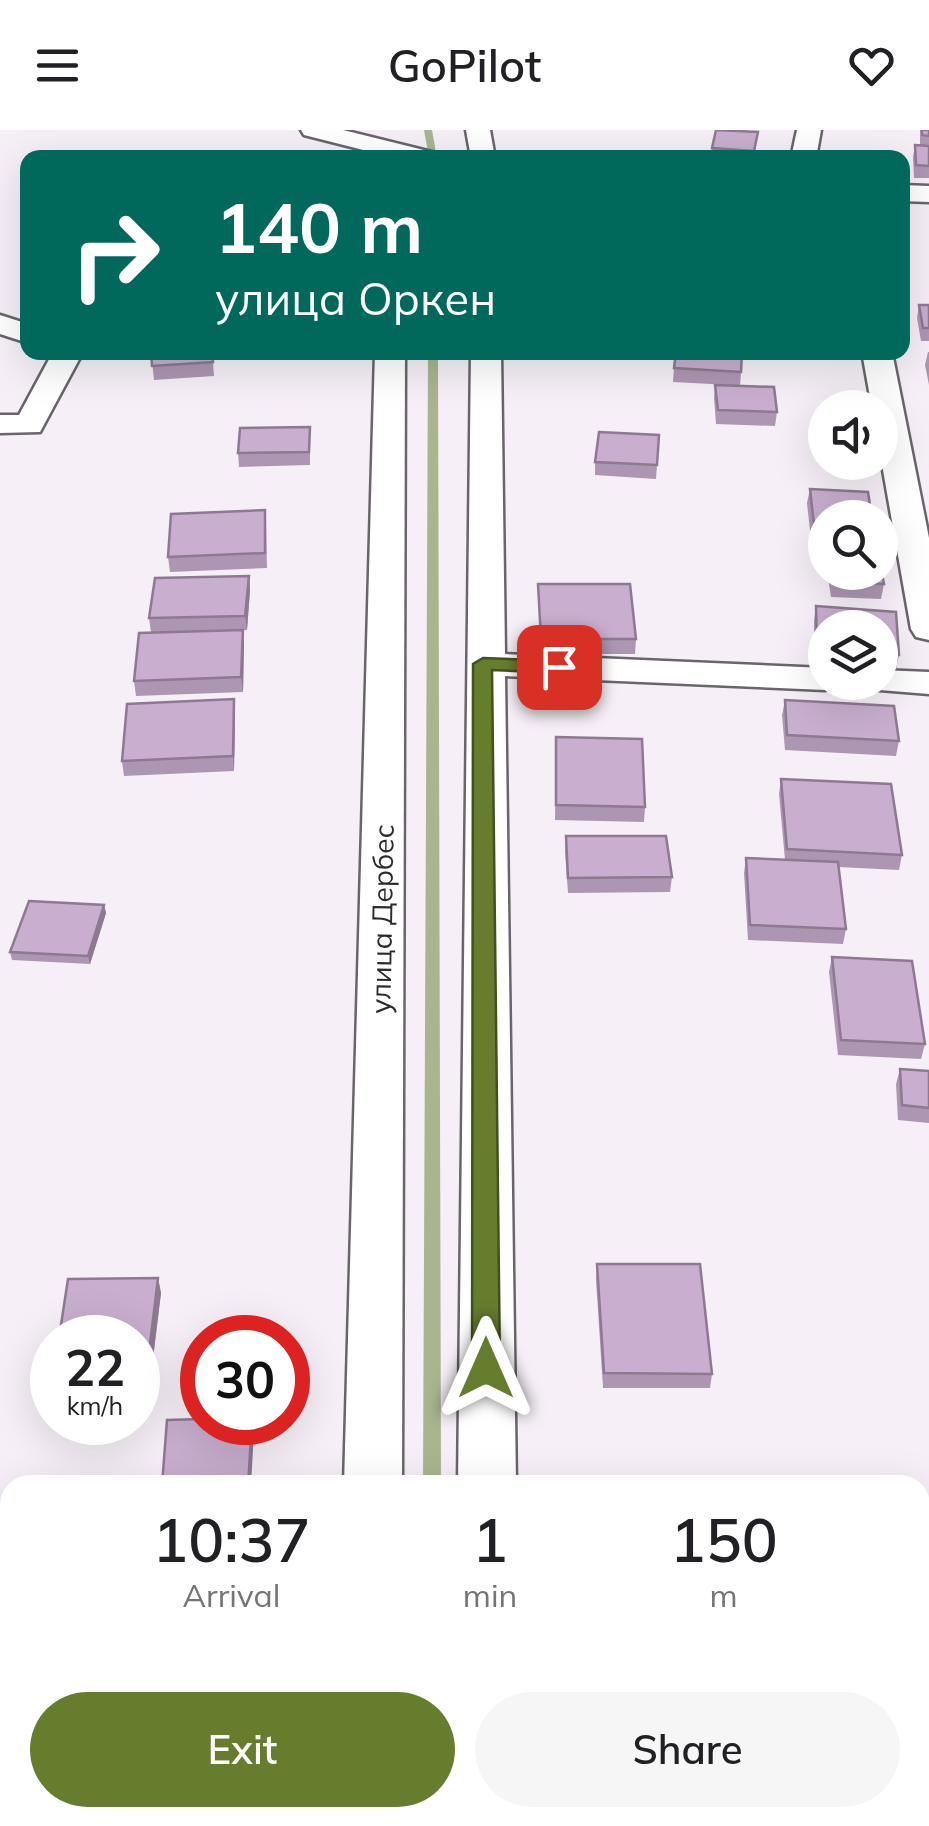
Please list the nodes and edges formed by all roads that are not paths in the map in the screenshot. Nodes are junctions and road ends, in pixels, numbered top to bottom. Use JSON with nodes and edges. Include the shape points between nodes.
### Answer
{"nodes":[{"id":1,"x":313,"y":130,"type":"edge"},
{"id":2,"x":382,"y":146,"type":"edge"},
{"id":3,"x":64,"y":360,"type":"edge"},
{"id":4,"x":390,"y":360,"type":"edge"},
{"id":5,"x":486,"y":360,"type":"edge"},
{"id":6,"x":878,"y":360,"type":"edge"},
{"id":7,"x":0,"y":424,"type":"edge"},
{"id":8,"x":929,"y":629,"type":"edge"},
{"id":9,"x":483,"y":664,"type":"junction"},
{"id":10,"x":808,"y":677,"type":"edge"},
{"id":11,"x":898,"y":682,"type":"edge"},
{"id":12,"x":929,"y":683,"type":"edge"},
{"id":13,"x":372,"y":1475,"type":"edge"},
{"id":14,"x":486,"y":1475,"type":"edge"}],
"edges":[{"from":1,"to":2,"type":"street"},
{"from":3,"to":7,"type":"street","via":[[29,425]]},
{"from":4,"to":13,"type":"street","name":"улица Дербес"},
{"from":5,"to":9,"type":"street"},
{"from":6,"to":8,"type":"street"},
{"from":9,"to":10,"type":"street"},
{"from":9,"to":14,"type":"street"},
{"from":11,"to":12,"type":"street"}]}
